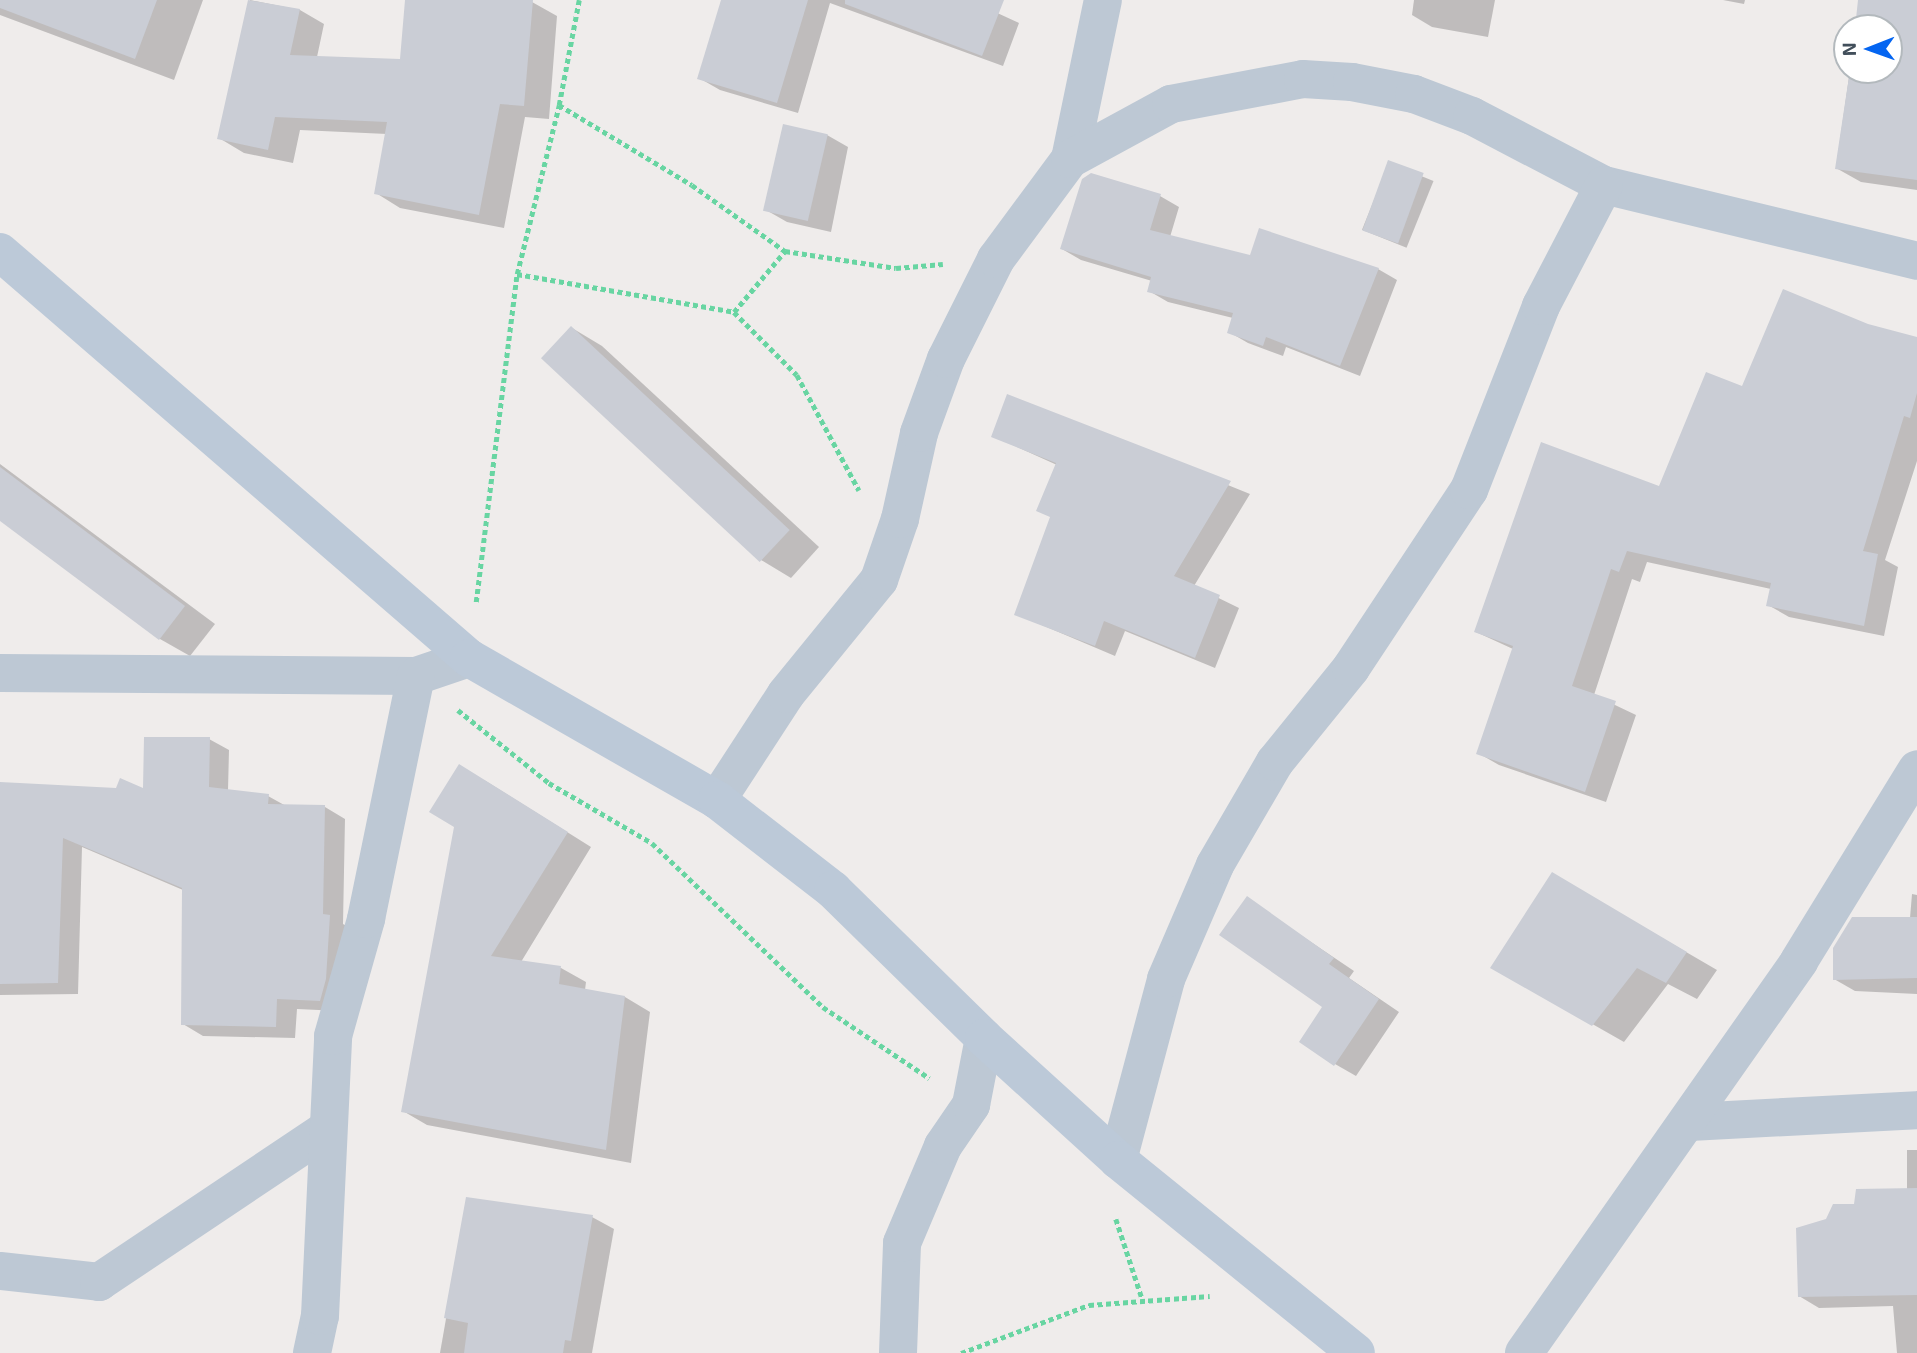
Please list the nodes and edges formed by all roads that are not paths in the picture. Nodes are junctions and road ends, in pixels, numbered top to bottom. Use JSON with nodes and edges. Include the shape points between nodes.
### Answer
{"nodes":[{"id":1,"x":1102,"y":0,"type":"edge"},
{"id":2,"x":1070,"y":159,"type":"junction"},
{"id":3,"x":1604,"y":185,"type":"junction"},
{"id":4,"x":0,"y":252,"type":"edge"},
{"id":5,"x":1917,"y":261,"type":"edge"},
{"id":6,"x":469,"y":658,"type":"junction"},
{"id":7,"x":0,"y":673,"type":"edge"},
{"id":8,"x":416,"y":676,"type":"junction"},
{"id":9,"x":1917,"y":769,"type":"edge"},
{"id":10,"x":717,"y":800,"type":"junction"},
{"id":11,"x":984,"y":1038,"type":"junction"},
{"id":12,"x":1917,"y":1110,"type":"edge"},
{"id":13,"x":1690,"y":1122,"type":"junction"},
{"id":14,"x":326,"y":1130,"type":"junction"},
{"id":15,"x":1118,"y":1160,"type":"junction"},
{"id":16,"x":0,"y":1271,"type":"edge"},
{"id":17,"x":312,"y":1353,"type":"edge"},
{"id":18,"x":898,"y":1353,"type":"edge"},
{"id":19,"x":1356,"y":1353,"type":"edge"},
{"id":20,"x":1524,"y":1353,"type":"edge"}],
"edges":[{"from":1,"to":2,"type":"street"},
{"from":2,"to":3,"type":"street","via":[[1171,104],[1224,91],[1315,80],[1414,94],[1472,116]]},
{"from":2,"to":10,"type":"street","via":[[996,259],[946,359],[919,433],[879,580],[786,694]]},
{"from":3,"to":5,"type":"street"},
{"from":3,"to":15,"type":"street","via":[[1541,306],[1469,490],[1351,668],[1275,762],[1215,865],[1166,979]]},
{"from":4,"to":6,"type":"street"},
{"from":6,"to":8,"type":"street"},
{"from":6,"to":10,"type":"street"},
{"from":7,"to":8,"type":"street"},
{"from":8,"to":14,"type":"street","via":[[366,919],[333,1036]]},
{"from":9,"to":13,"type":"street","via":[[1798,961]]},
{"from":10,"to":11,"type":"street","via":[[834,890]]},
{"from":11,"to":15,"type":"street"},
{"from":11,"to":18,"type":"street","via":[[971,1105],[943,1146],[902,1243]]},
{"from":12,"to":13,"type":"street"},
{"from":13,"to":20,"type":"street","via":[[1590,1254]]},
{"from":14,"to":16,"type":"street","via":[[99,1282]]},
{"from":14,"to":17,"type":"street","via":[[320,1316]]},
{"from":15,"to":19,"type":"street"}]}
